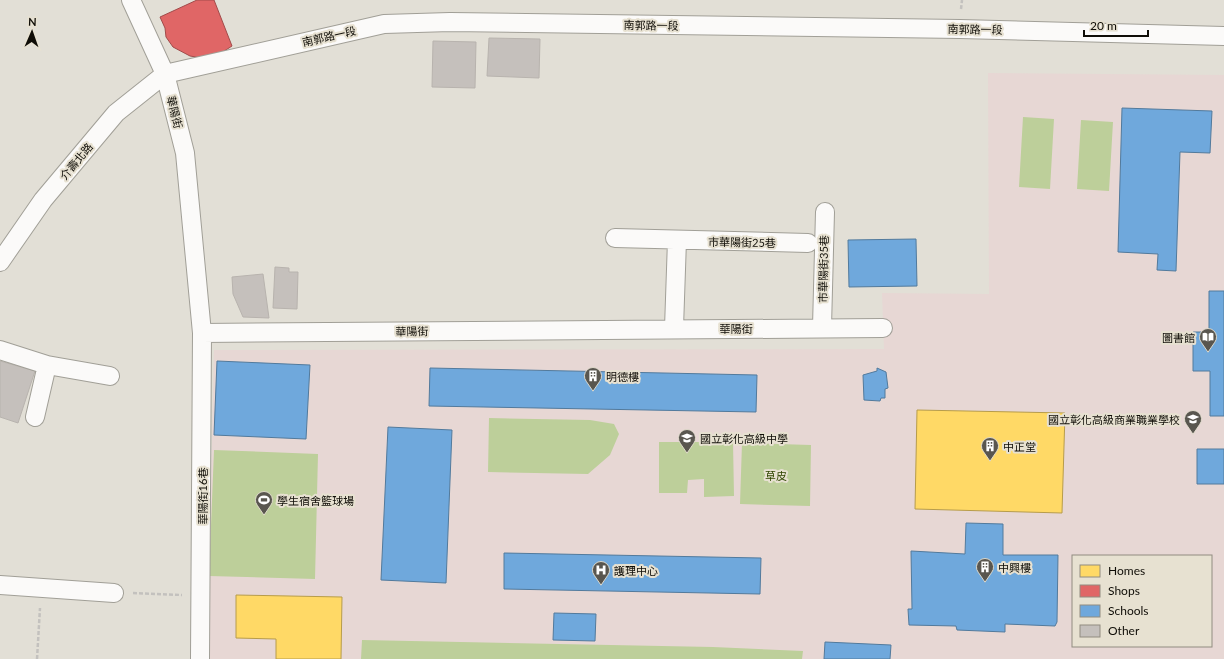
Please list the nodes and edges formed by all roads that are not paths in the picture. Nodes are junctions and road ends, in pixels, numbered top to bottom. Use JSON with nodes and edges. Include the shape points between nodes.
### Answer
{"nodes":[{"id":1,"x":131,"y":0,"type":"edge"},
{"id":2,"x":1224,"y":36,"type":"edge"},
{"id":3,"x":165,"y":74,"type":"junction"},
{"id":4,"x":824,"y":212,"type":"dead end"},
{"id":5,"x":615,"y":238,"type":"dead end"},
{"id":6,"x":677,"y":240,"type":"junction"},
{"id":7,"x":808,"y":243,"type":"dead end"},
{"id":8,"x":0,"y":262,"type":"edge"},
{"id":9,"x":822,"y":327,"type":"junction"},
{"id":10,"x":674,"y":328,"type":"junction"},
{"id":11,"x":883,"y":328,"type":"dead end"},
{"id":12,"x":202,"y":333,"type":"junction"},
{"id":13,"x":0,"y":350,"type":"edge"},
{"id":14,"x":47,"y":365,"type":"junction"},
{"id":15,"x":110,"y":376,"type":"dead end"},
{"id":16,"x":35,"y":417,"type":"dead end"},
{"id":17,"x":0,"y":585,"type":"edge"},
{"id":18,"x":114,"y":593,"type":"road end"},
{"id":19,"x":200,"y":659,"type":"edge"}],
"edges":[{"from":1,"to":3,"type":"street"},
{"from":2,"to":3,"type":"street","name":"南郭路一段","via":[[960,29],[450,22],[384,24]]},
{"from":3,"to":8,"type":"street","name":"介壽北路","via":[[116,113],[43,200]]},
{"from":3,"to":12,"type":"street","name":"華陽街","via":[[185,153]]},
{"from":4,"to":9,"type":"street","name":"市華陽街35巷"},
{"from":5,"to":6,"type":"street","name":"市華陽街25巷"},
{"from":6,"to":7,"type":"street","name":"市華陽街25巷"},
{"from":6,"to":10,"type":"street"},
{"from":9,"to":10,"type":"street","name":"華陽街"},
{"from":9,"to":11,"type":"street","name":"華陽街"},
{"from":10,"to":12,"type":"street","name":"華陽街"},
{"from":12,"to":19,"type":"street","name":"華陽街16巷"},
{"from":13,"to":14,"type":"street"},
{"from":14,"to":15,"type":"street"},
{"from":14,"to":16,"type":"street"},
{"from":17,"to":18,"type":"street"}]}
